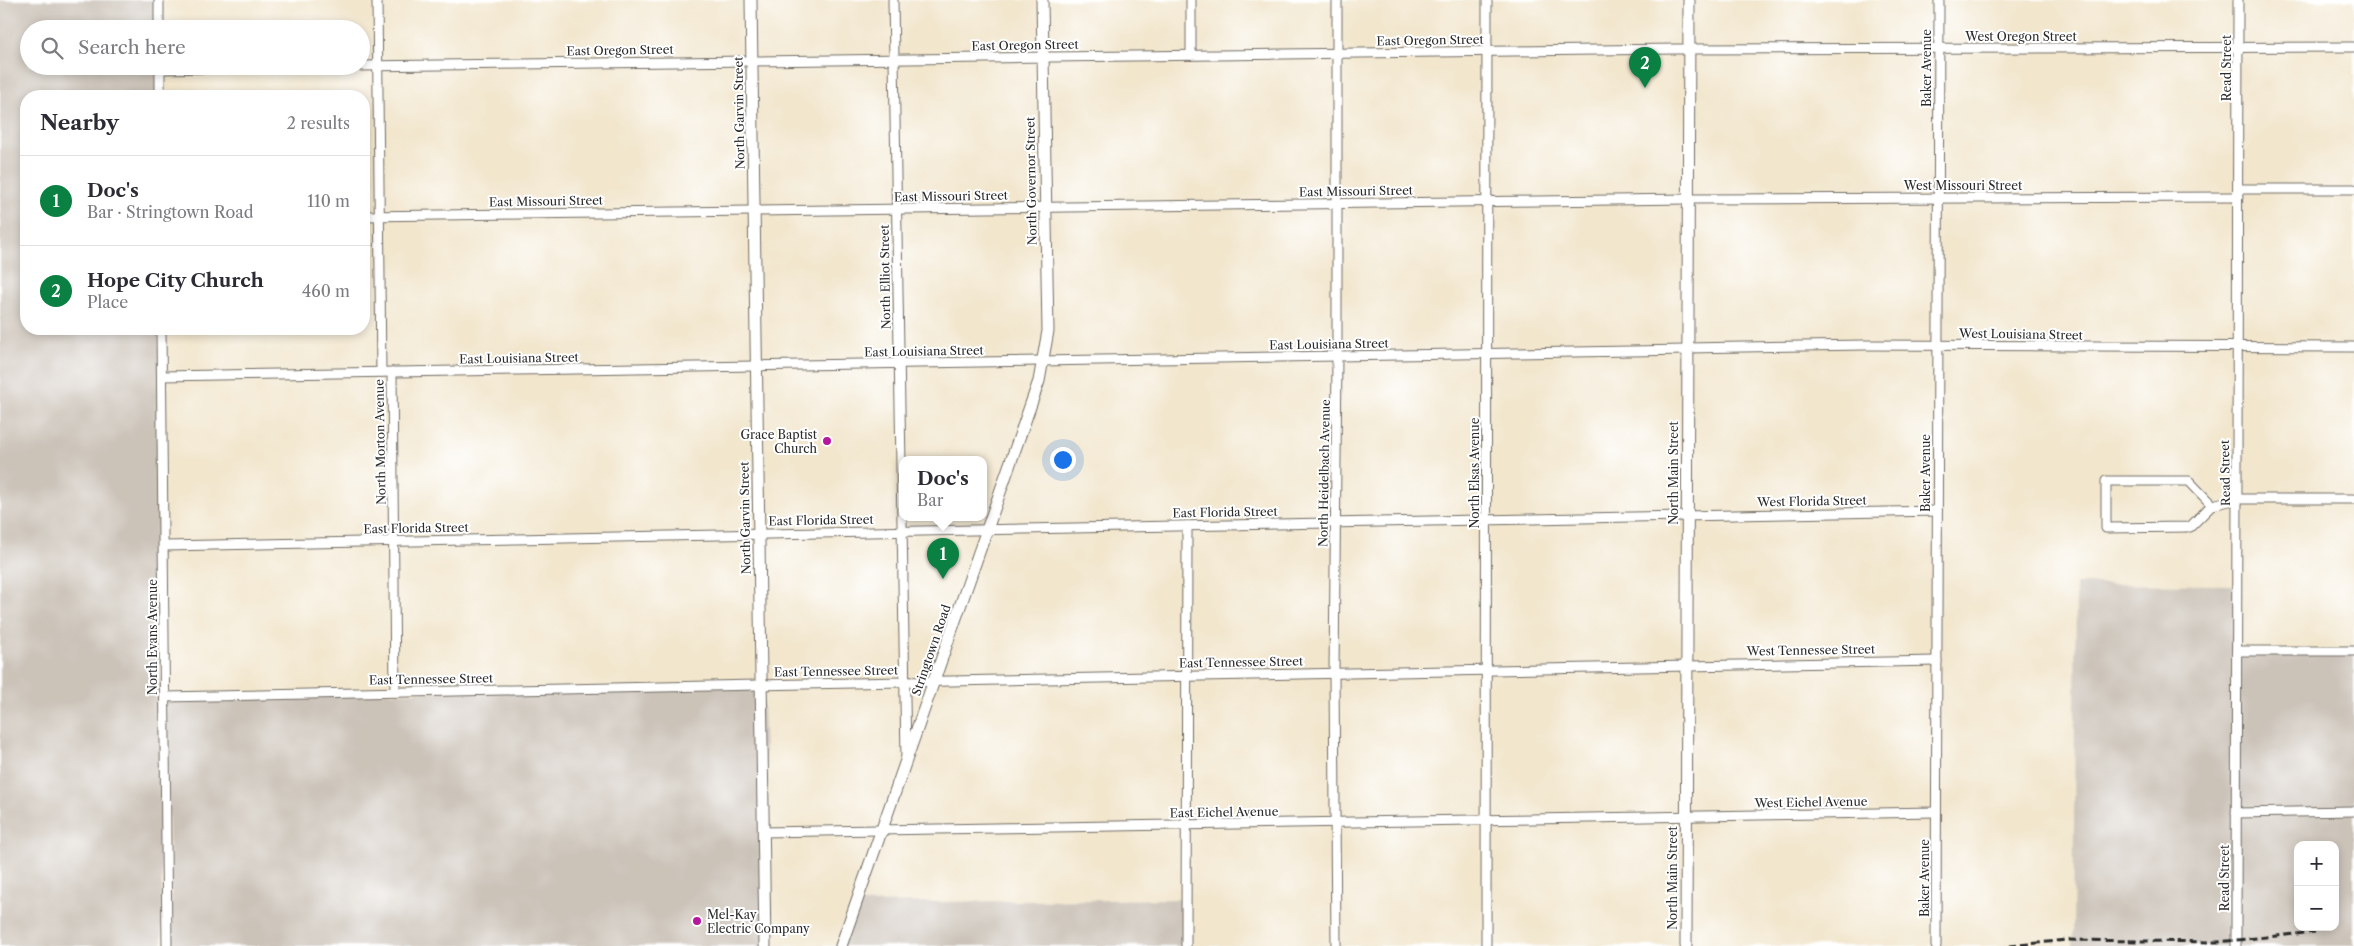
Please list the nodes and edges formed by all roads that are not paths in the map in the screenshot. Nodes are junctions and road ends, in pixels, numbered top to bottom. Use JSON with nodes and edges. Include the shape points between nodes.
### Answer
{"nodes":[{"id":1,"x":158,"y":0,"type":"edge"},
{"id":2,"x":377,"y":0,"type":"edge"},
{"id":3,"x":750,"y":0,"type":"edge"},
{"id":4,"x":893,"y":0,"type":"edge"},
{"id":5,"x":1042,"y":0,"type":"edge"},
{"id":6,"x":1191,"y":0,"type":"edge"},
{"id":7,"x":1337,"y":0,"type":"edge"},
{"id":8,"x":1488,"y":0,"type":"edge"},
{"id":9,"x":1689,"y":0,"type":"edge"},
{"id":10,"x":1939,"y":0,"type":"edge"},
{"id":11,"x":2238,"y":0,"type":"edge"},
{"id":12,"x":159,"y":20,"type":"edge"},
{"id":13,"x":2238,"y":47,"type":"junction"},
{"id":14,"x":2354,"y":47,"type":"edge"},
{"id":15,"x":1938,"y":48,"type":"junction"},
{"id":16,"x":1688,"y":49,"type":"junction"},
{"id":17,"x":1488,"y":52,"type":"junction"},
{"id":18,"x":1336,"y":54,"type":"junction"},
{"id":19,"x":1191,"y":55,"type":"junction"},
{"id":20,"x":1043,"y":58,"type":"junction"},
{"id":21,"x":894,"y":59,"type":"junction"},
{"id":22,"x":752,"y":61,"type":"junction"},
{"id":23,"x":370,"y":66,"type":"edge"},
{"id":24,"x":377,"y":66,"type":"junction"},
{"id":25,"x":160,"y":75,"type":"edge"},
{"id":26,"x":160,"y":90,"type":"edge"},
{"id":27,"x":2354,"y":189,"type":"edge"},
{"id":28,"x":2238,"y":193,"type":"junction"},
{"id":29,"x":1938,"y":198,"type":"junction"},
{"id":30,"x":1688,"y":199,"type":"junction"},
{"id":31,"x":1488,"y":202,"type":"junction"},
{"id":32,"x":1337,"y":204,"type":"junction"},
{"id":33,"x":1045,"y":207,"type":"junction"},
{"id":34,"x":897,"y":209,"type":"junction"},
{"id":35,"x":754,"y":211,"type":"junction"},
{"id":36,"x":370,"y":216,"type":"edge"},
{"id":37,"x":380,"y":216,"type":"junction"},
{"id":38,"x":162,"y":335,"type":"edge"},
{"id":39,"x":1937,"y":346,"type":"junction"},
{"id":40,"x":2238,"y":347,"type":"junction"},
{"id":41,"x":2354,"y":347,"type":"edge"},
{"id":42,"x":1687,"y":349,"type":"junction"},
{"id":43,"x":1487,"y":354,"type":"junction"},
{"id":44,"x":1337,"y":356,"type":"junction"},
{"id":45,"x":1044,"y":361,"type":"junction"},
{"id":46,"x":898,"y":364,"type":"junction"},
{"id":47,"x":757,"y":366,"type":"junction"},
{"id":48,"x":381,"y":372,"type":"junction"},
{"id":49,"x":392,"y":372,"type":"junction"},
{"id":50,"x":162,"y":376,"type":"junction"},
{"id":51,"x":900,"y":456,"type":"edge"},
{"id":52,"x":2238,"y":499,"type":"junction"},
{"id":53,"x":2354,"y":499,"type":"edge"},
{"id":54,"x":2212,"y":505,"type":"junction"},
{"id":55,"x":1937,"y":511,"type":"junction"},
{"id":56,"x":1687,"y":516,"type":"junction"},
{"id":57,"x":1486,"y":520,"type":"junction"},
{"id":58,"x":902,"y":521,"type":"edge"},
{"id":59,"x":1336,"y":523,"type":"junction"},
{"id":60,"x":1187,"y":526,"type":"junction"},
{"id":61,"x":988,"y":530,"type":"junction"},
{"id":62,"x":902,"y":531,"type":"junction"},
{"id":63,"x":759,"y":534,"type":"junction"},
{"id":64,"x":394,"y":541,"type":"junction"},
{"id":65,"x":164,"y":546,"type":"junction"},
{"id":66,"x":2237,"y":651,"type":"junction"},
{"id":67,"x":2354,"y":652,"type":"edge"},
{"id":68,"x":1936,"y":660,"type":"junction"},
{"id":69,"x":1687,"y":665,"type":"junction"},
{"id":70,"x":1486,"y":669,"type":"junction"},
{"id":71,"x":1334,"y":673,"type":"junction"},
{"id":72,"x":1186,"y":676,"type":"junction"},
{"id":73,"x":935,"y":681,"type":"junction"},
{"id":74,"x":904,"y":682,"type":"junction"},
{"id":75,"x":762,"y":685,"type":"junction"},
{"id":76,"x":395,"y":692,"type":"junction"},
{"id":77,"x":165,"y":697,"type":"junction"},
{"id":78,"x":906,"y":763,"type":"junction"},
{"id":79,"x":1936,"y":812,"type":"junction"},
{"id":80,"x":2354,"y":812,"type":"edge"},
{"id":81,"x":2236,"y":813,"type":"junction"},
{"id":82,"x":1686,"y":816,"type":"junction"},
{"id":83,"x":1486,"y":820,"type":"junction"},
{"id":84,"x":1336,"y":823,"type":"junction"},
{"id":85,"x":1186,"y":825,"type":"junction"},
{"id":86,"x":883,"y":830,"type":"junction"},
{"id":87,"x":764,"y":832,"type":"junction"},
{"id":88,"x":167,"y":946,"type":"edge"},
{"id":89,"x":765,"y":946,"type":"edge"},
{"id":90,"x":842,"y":946,"type":"edge"},
{"id":91,"x":1186,"y":946,"type":"edge"},
{"id":92,"x":1336,"y":946,"type":"edge"},
{"id":93,"x":1486,"y":946,"type":"edge"},
{"id":94,"x":1686,"y":946,"type":"edge"},
{"id":95,"x":1936,"y":946,"type":"edge"},
{"id":96,"x":2236,"y":946,"type":"edge"}],
"edges":[{"from":1,"to":12,"type":"street"},
{"from":2,"to":24,"type":"street","name":"North Morton Avenue"},
{"from":3,"to":22,"type":"main road","name":"North Garvin Street"},
{"from":4,"to":21,"type":"street","name":"North Elliot Street"},
{"from":5,"to":20,"type":"main road","name":"North Governor Street"},
{"from":6,"to":19,"type":"street"},
{"from":7,"to":18,"type":"street","name":"North Heidelbach Avenue"},
{"from":8,"to":17,"type":"street","name":"North Elsas Avenue"},
{"from":9,"to":16,"type":"main road","name":"North Main Street"},
{"from":10,"to":15,"type":"street","name":"Baker Avenue"},
{"from":11,"to":13,"type":"street","name":"Read Street"},
{"from":13,"to":14,"type":"street","name":"West Oregon Street"},
{"from":13,"to":15,"type":"street","name":"West Oregon Street"},
{"from":13,"to":28,"type":"street","name":"Read Street"},
{"from":15,"to":16,"type":"street","name":"West Oregon Street"},
{"from":15,"to":29,"type":"street","name":"Baker Avenue"},
{"from":16,"to":17,"type":"street","name":"East Oregon Street"},
{"from":16,"to":30,"type":"main road","name":"North Main Street"},
{"from":17,"to":18,"type":"street","name":"East Oregon Street"},
{"from":17,"to":31,"type":"street","name":"North Elsas Avenue"},
{"from":18,"to":19,"type":"street","name":"East Oregon Street"},
{"from":18,"to":32,"type":"street","name":"North Heidelbach Avenue"},
{"from":19,"to":20,"type":"street","name":"East Oregon Street"},
{"from":20,"to":21,"type":"street","name":"East Oregon Street"},
{"from":20,"to":33,"type":"main road","name":"North Governor Street"},
{"from":21,"to":22,"type":"street","name":"East Oregon Street"},
{"from":21,"to":34,"type":"street","name":"North Elliot Street"},
{"from":22,"to":24,"type":"street","name":"East Oregon Street"},
{"from":22,"to":35,"type":"main road","name":"North Garvin Street"},
{"from":23,"to":24,"type":"street","name":"East Oregon Street"},
{"from":24,"to":37,"type":"street","name":"North Morton Avenue"},
{"from":25,"to":26,"type":"street"},
{"from":27,"to":28,"type":"street","name":"West Missouri Street"},
{"from":28,"to":29,"type":"street","name":"West Missouri Street"},
{"from":28,"to":40,"type":"street","name":"Read Street"},
{"from":29,"to":30,"type":"street","name":"West Missouri Street"},
{"from":29,"to":39,"type":"street","name":"Baker Avenue"},
{"from":30,"to":31,"type":"street","name":"East Missouri Street"},
{"from":30,"to":42,"type":"main road","name":"North Main Street"},
{"from":31,"to":32,"type":"street","name":"East Missouri Street"},
{"from":31,"to":43,"type":"street","name":"North Elsas Avenue"},
{"from":32,"to":33,"type":"street","name":"East Missouri Street"},
{"from":32,"to":44,"type":"street","name":"North Heidelbach Avenue"},
{"from":33,"to":34,"type":"street","name":"East Missouri Street"},
{"from":33,"to":45,"type":"main road","name":"North Governor Street","via":[[1048,331]]},
{"from":34,"to":35,"type":"street","name":"East Missouri Street"},
{"from":34,"to":46,"type":"street","name":"North Elliot Street"},
{"from":35,"to":37,"type":"street","name":"East Missouri Street"},
{"from":35,"to":47,"type":"main road","name":"North Garvin Street"},
{"from":36,"to":37,"type":"street","name":"East Missouri Street"},
{"from":37,"to":48,"type":"street","name":"North Morton Avenue"},
{"from":38,"to":50,"type":"street","name":"North Evans Avenue"},
{"from":39,"to":40,"type":"street","name":"West Louisiana Street"},
{"from":39,"to":42,"type":"street","name":"West Louisiana Street"},
{"from":39,"to":55,"type":"street","name":"Baker Avenue"},
{"from":40,"to":41,"type":"street","name":"West Louisiana Street"},
{"from":40,"to":52,"type":"street","name":"Read Street"},
{"from":42,"to":43,"type":"street","name":"East Louisiana Street"},
{"from":42,"to":56,"type":"main road","name":"North Main Street"},
{"from":43,"to":44,"type":"street","name":"East Louisiana Street"},
{"from":43,"to":57,"type":"street","name":"North Elsas Avenue"},
{"from":44,"to":45,"type":"street","name":"East Louisiana Street"},
{"from":44,"to":59,"type":"street","name":"North Heidelbach Avenue"},
{"from":45,"to":46,"type":"street","name":"East Louisiana Street"},
{"from":45,"to":61,"type":"main road","name":"Stringtown Road"},
{"from":46,"to":47,"type":"street","name":"East Louisiana Street"},
{"from":46,"to":51,"type":"street","name":"North Elliot Street"},
{"from":47,"to":49,"type":"street","name":"East Louisiana Street"},
{"from":47,"to":63,"type":"main road","name":"North Garvin Street"},
{"from":48,"to":49,"type":"street","name":"East Louisiana Street"},
{"from":48,"to":50,"type":"street","name":"East Louisiana Street"},
{"from":49,"to":64,"type":"street","name":"North Morton Avenue"},
{"from":50,"to":65,"type":"street","name":"North Evans Avenue"},
{"from":52,"to":53,"type":"street"},
{"from":52,"to":54,"type":"street"},
{"from":52,"to":66,"type":"street","name":"Read Street"},
{"from":54,"to":54,"type":"street","via":[[2189,481],[2106,480],[2106,528],[2190,527]]},
{"from":55,"to":56,"type":"street","name":"West Florida Street"},
{"from":55,"to":68,"type":"street","name":"Baker Avenue"},
{"from":56,"to":57,"type":"street","name":"East Florida Street"},
{"from":56,"to":69,"type":"main road","name":"North Main Street"},
{"from":57,"to":59,"type":"street","name":"East Florida Street"},
{"from":57,"to":70,"type":"street","name":"North Elsas Avenue"},
{"from":58,"to":62,"type":"street","name":"North Elliot Street"},
{"from":59,"to":60,"type":"street","name":"East Florida Street"},
{"from":59,"to":71,"type":"street","name":"North Heidelbach Avenue"},
{"from":60,"to":61,"type":"street","name":"East Florida Street"},
{"from":60,"to":72,"type":"street"},
{"from":61,"to":62,"type":"street","name":"East Florida Street"},
{"from":61,"to":73,"type":"main road","name":"Stringtown Road"},
{"from":62,"to":63,"type":"street","name":"East Florida Street"},
{"from":62,"to":74,"type":"street","name":"North Elliot Street"},
{"from":63,"to":64,"type":"street","name":"East Florida Street"},
{"from":63,"to":75,"type":"main road","name":"North Garvin Street"},
{"from":64,"to":65,"type":"street","name":"East Florida Street"},
{"from":64,"to":76,"type":"street","name":"North Morton Avenue"},
{"from":65,"to":77,"type":"street","name":"North Evans Avenue"},
{"from":66,"to":67,"type":"street"},
{"from":66,"to":81,"type":"street","name":"Read Street"},
{"from":68,"to":69,"type":"street","name":"West Tennessee Street"},
{"from":68,"to":79,"type":"street","name":"Baker Avenue"},
{"from":69,"to":70,"type":"street","name":"East Tennessee Street"},
{"from":69,"to":82,"type":"main road","name":"North Main Street"},
{"from":70,"to":71,"type":"street","name":"East Tennessee Street"},
{"from":70,"to":83,"type":"street","name":"North Elsas Avenue"},
{"from":71,"to":72,"type":"street","name":"East Tennessee Street"},
{"from":71,"to":84,"type":"street","name":"North Heidelbach Avenue"},
{"from":72,"to":73,"type":"street","name":"East Tennessee Street"},
{"from":72,"to":85,"type":"street"},
{"from":73,"to":74,"type":"street","name":"East Tennessee Street"},
{"from":73,"to":78,"type":"main road","name":"Stringtown Road"},
{"from":74,"to":75,"type":"street","name":"East Tennessee Street"},
{"from":74,"to":78,"type":"street","name":"North Elliot Street"},
{"from":75,"to":76,"type":"street","name":"East Tennessee Street"},
{"from":75,"to":87,"type":"main road","name":"North Garvin Street"},
{"from":76,"to":77,"type":"street","name":"East Tennessee Street"},
{"from":77,"to":88,"type":"street","name":"North Evans Avenue"},
{"from":78,"to":86,"type":"main road","name":"Stringtown Road"},
{"from":79,"to":82,"type":"street","name":"West Eichel Avenue"},
{"from":79,"to":95,"type":"street","name":"Baker Avenue"},
{"from":80,"to":81,"type":"street"},
{"from":81,"to":96,"type":"street","name":"Read Street"},
{"from":82,"to":83,"type":"street","name":"East Eichel Avenue"},
{"from":82,"to":94,"type":"main road","name":"North Main Street"},
{"from":83,"to":84,"type":"street","name":"East Eichel Avenue"},
{"from":83,"to":93,"type":"street","name":"North Elsas Avenue"},
{"from":84,"to":85,"type":"street","name":"East Eichel Avenue"},
{"from":84,"to":92,"type":"street","name":"North Heidelbach Avenue"},
{"from":85,"to":86,"type":"street","name":"East Eichel Avenue"},
{"from":85,"to":91,"type":"street"},
{"from":86,"to":87,"type":"street","name":"East Eichel Avenue"},
{"from":86,"to":90,"type":"main road","name":"Stringtown Road"},
{"from":87,"to":89,"type":"main road","name":"North Garvin Street"}]}
